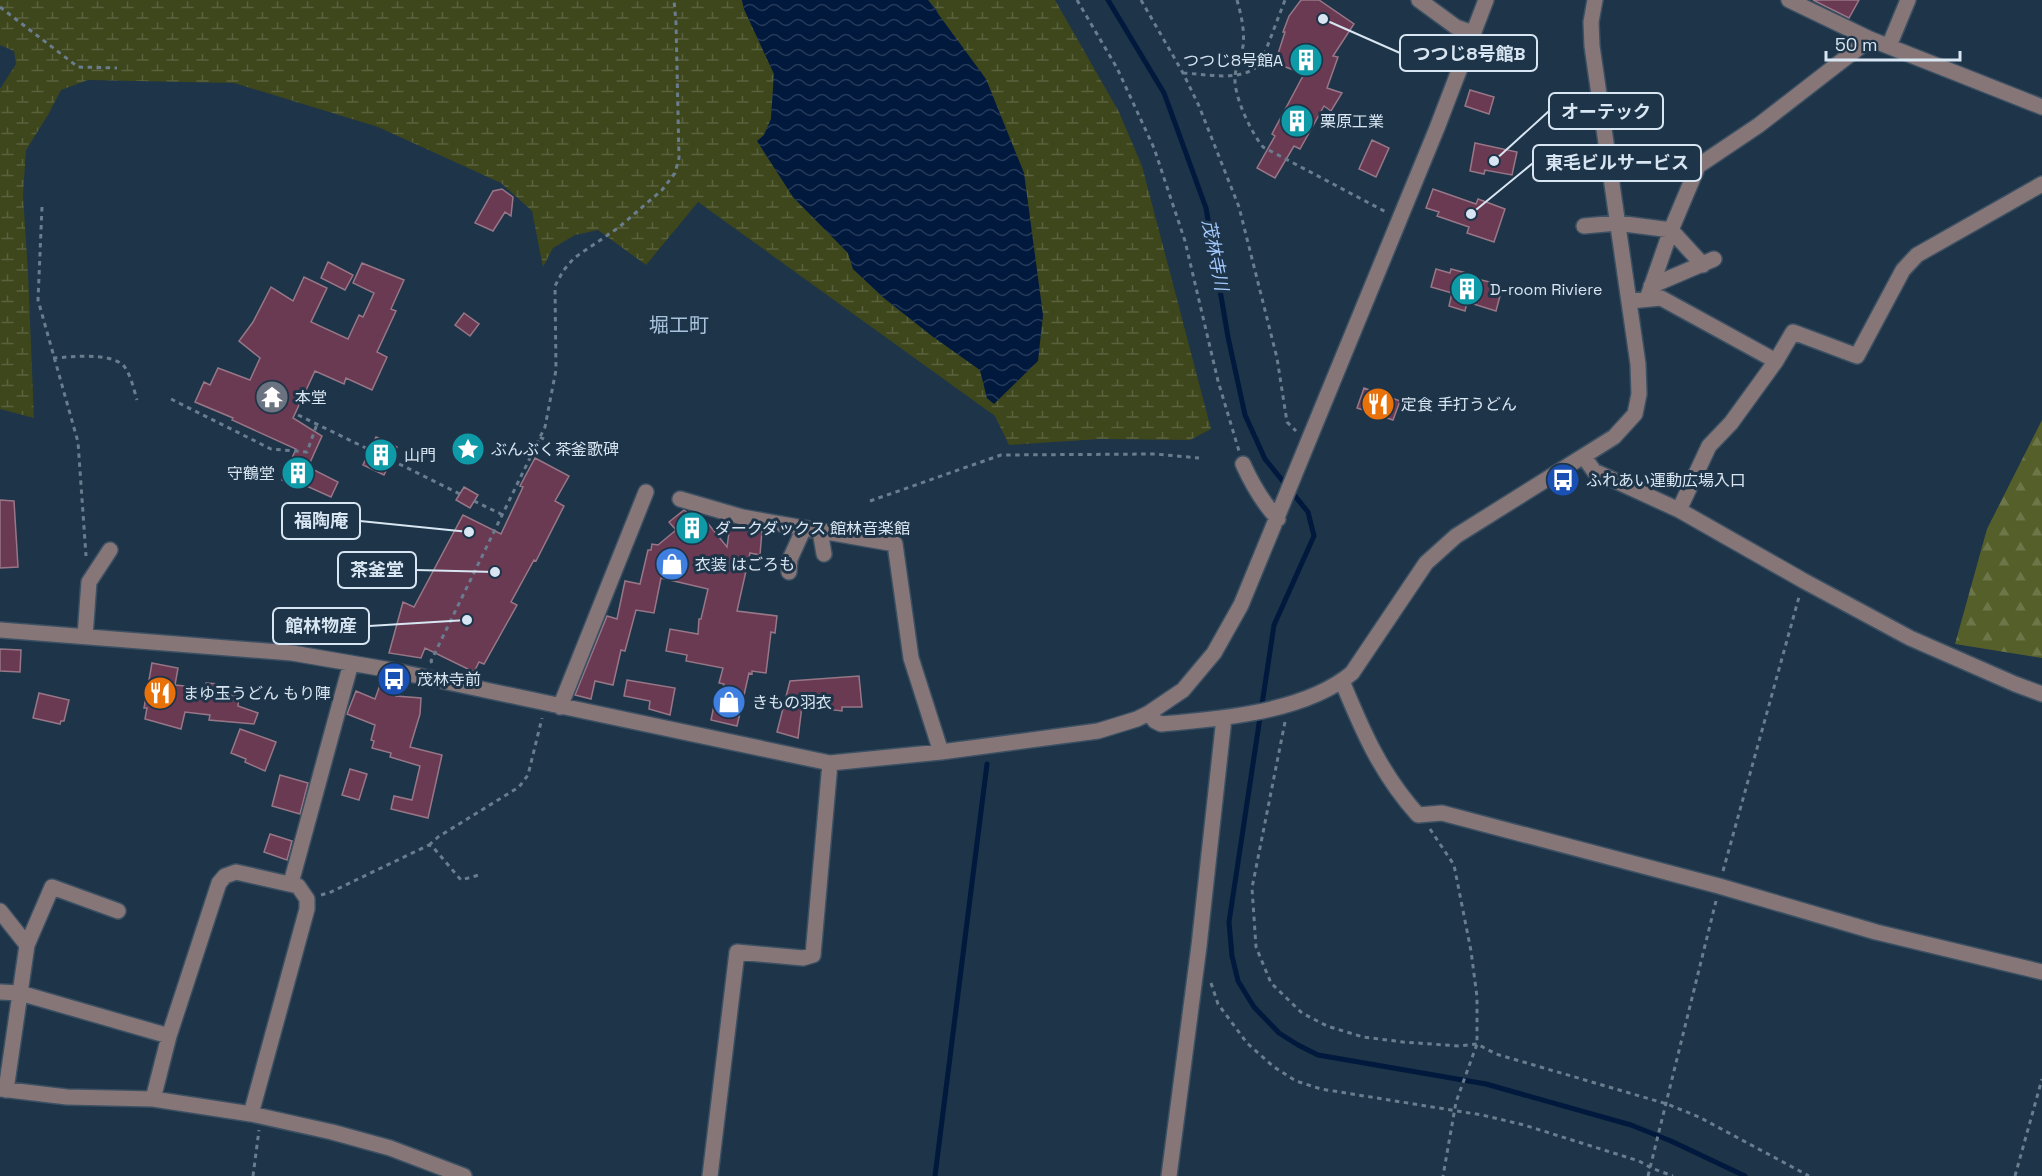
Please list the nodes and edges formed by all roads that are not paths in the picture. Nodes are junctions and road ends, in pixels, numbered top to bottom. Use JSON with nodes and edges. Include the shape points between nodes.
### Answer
{"nodes":[{"id":1,"x":1419,"y":0,"type":"edge"},
{"id":2,"x":1486,"y":0,"type":"edge"},
{"id":3,"x":1595,"y":0,"type":"edge"},
{"id":4,"x":1789,"y":0,"type":"edge"},
{"id":5,"x":1908,"y":0,"type":"edge"},
{"id":6,"x":1473,"y":33,"type":"junction"},
{"id":7,"x":1870,"y":39,"type":"junction"},
{"id":8,"x":1889,"y":46,"type":"junction"},
{"id":9,"x":2042,"y":106,"type":"edge"},
{"id":10,"x":2042,"y":184,"type":"edge"},
{"id":11,"x":1617,"y":223,"type":"junction"},
{"id":12,"x":1584,"y":226,"type":"dead end"},
{"id":13,"x":1671,"y":230,"type":"junction"},
{"id":14,"x":1649,"y":293,"type":"junction"},
{"id":15,"x":1630,"y":301,"type":"junction"},
{"id":16,"x":1776,"y":361,"type":"junction"},
{"id":17,"x":1584,"y":457,"type":"junction"},
{"id":18,"x":1243,"y":464,"type":"road end"},
{"id":19,"x":646,"y":492,"type":"dead end"},
{"id":20,"x":680,"y":499,"type":"dead end"},
{"id":21,"x":1679,"y":510,"type":"junction"},
{"id":22,"x":1278,"y":519,"type":"junction"},
{"id":23,"x":804,"y":528,"type":"junction"},
{"id":24,"x":820,"y":531,"type":"junction"},
{"id":25,"x":110,"y":550,"type":"dead end"},
{"id":26,"x":824,"y":554,"type":"dead end"},
{"id":27,"x":789,"y":572,"type":"dead end"},
{"id":28,"x":0,"y":630,"type":"edge"},
{"id":29,"x":85,"y":636,"type":"junction"},
{"id":30,"x":351,"y":663,"type":"junction"},
{"id":31,"x":1342,"y":681,"type":"junction"},
{"id":32,"x":2042,"y":694,"type":"edge"},
{"id":33,"x":560,"y":707,"type":"junction"},
{"id":34,"x":1149,"y":713,"type":"junction"},
{"id":35,"x":1229,"y":717,"type":"junction"},
{"id":36,"x":941,"y":752,"type":"junction"},
{"id":37,"x":830,"y":763,"type":"junction"},
{"id":38,"x":291,"y":884,"type":"junction"},
{"id":39,"x":0,"y":911,"type":"edge"},
{"id":40,"x":118,"y":911,"type":"dead end"},
{"id":41,"x":27,"y":945,"type":"junction"},
{"id":42,"x":2042,"y":972,"type":"edge"},
{"id":43,"x":0,"y":992,"type":"edge"},
{"id":44,"x":20,"y":993,"type":"junction"},
{"id":45,"x":169,"y":1036,"type":"junction"},
{"id":46,"x":3,"y":1089,"type":"edge"},
{"id":47,"x":153,"y":1099,"type":"junction"},
{"id":48,"x":256,"y":1115,"type":"junction"},
{"id":49,"x":464,"y":1176,"type":"edge"},
{"id":50,"x":710,"y":1176,"type":"edge"},
{"id":51,"x":1170,"y":1176,"type":"edge"}],
"edges":[{"from":1,"to":6,"type":"street","via":[[1456,27]]},
{"from":2,"to":6,"type":"street"},
{"from":3,"to":11,"type":"street","via":[[1592,46]]},
{"from":4,"to":7,"type":"street"},
{"from":5,"to":8,"type":"street"},
{"from":6,"to":22,"type":"street"},
{"from":7,"to":8,"type":"street"},
{"from":7,"to":13,"type":"street","via":[[1698,166]]},
{"from":8,"to":9,"type":"street"},
{"from":10,"to":16,"type":"street","via":[[1917,255],[1903,270],[1857,356],[1793,332]]},
{"from":11,"to":12,"type":"street"},
{"from":11,"to":13,"type":"street"},
{"from":11,"to":15,"type":"street"},
{"from":13,"to":14,"type":"street"},
{"from":13,"to":14,"type":"street","via":[[1708,262]]},
{"from":14,"to":15,"type":"street"},
{"from":14,"to":16,"type":"street"},
{"from":15,"to":17,"type":"street","via":[[1639,384],[1635,414],[1614,437]]},
{"from":16,"to":21,"type":"street","via":[[1731,423],[1709,446]]},
{"from":17,"to":21,"type":"street","via":[[1594,471]]},
{"from":17,"to":31,"type":"street","via":[[1439,549],[1352,673]]},
{"from":18,"to":22,"type":"street","via":[[1266,507]]},
{"from":19,"to":33,"type":"street"},
{"from":20,"to":23,"type":"street","via":[[742,517]]},
{"from":21,"to":32,"type":"street","via":[[1910,638]]},
{"from":22,"to":34,"type":"street","via":[[1241,605],[1214,653],[1183,690]]},
{"from":23,"to":24,"type":"street"},
{"from":23,"to":27,"type":"street","via":[[790,559]]},
{"from":24,"to":26,"type":"street"},
{"from":24,"to":36,"type":"street","via":[[895,544],[911,658]]},
{"from":25,"to":29,"type":"street","via":[[89,582]]},
{"from":28,"to":29,"type":"street"},
{"from":29,"to":30,"type":"street","via":[[292,653]]},
{"from":30,"to":33,"type":"street"},
{"from":30,"to":38,"type":"street"},
{"from":31,"to":35,"type":"street","via":[[1284,705]]},
{"from":31,"to":42,"type":"street","via":[[1383,771],[1418,815],[1442,813],[1876,932]]},
{"from":33,"to":37,"type":"street"},
{"from":34,"to":35,"type":"street","via":[[1161,724]]},
{"from":34,"to":36,"type":"street","via":[[1098,731]]},
{"from":35,"to":51,"type":"street"},
{"from":36,"to":37,"type":"street"},
{"from":37,"to":50,"type":"street","via":[[813,955],[803,958],[737,951]]},
{"from":38,"to":45,"type":"street","via":[[236,872],[219,883]]},
{"from":38,"to":48,"type":"street","via":[[298,886],[308,899],[307,909]]},
{"from":39,"to":41,"type":"street"},
{"from":40,"to":41,"type":"street","via":[[52,887]]},
{"from":41,"to":44,"type":"street"},
{"from":43,"to":44,"type":"street"},
{"from":44,"to":45,"type":"street"},
{"from":44,"to":46,"type":"street"},
{"from":45,"to":47,"type":"street"},
{"from":46,"to":47,"type":"street"},
{"from":47,"to":48,"type":"street"},
{"from":48,"to":49,"type":"street","via":[[390,1148]]}]}
